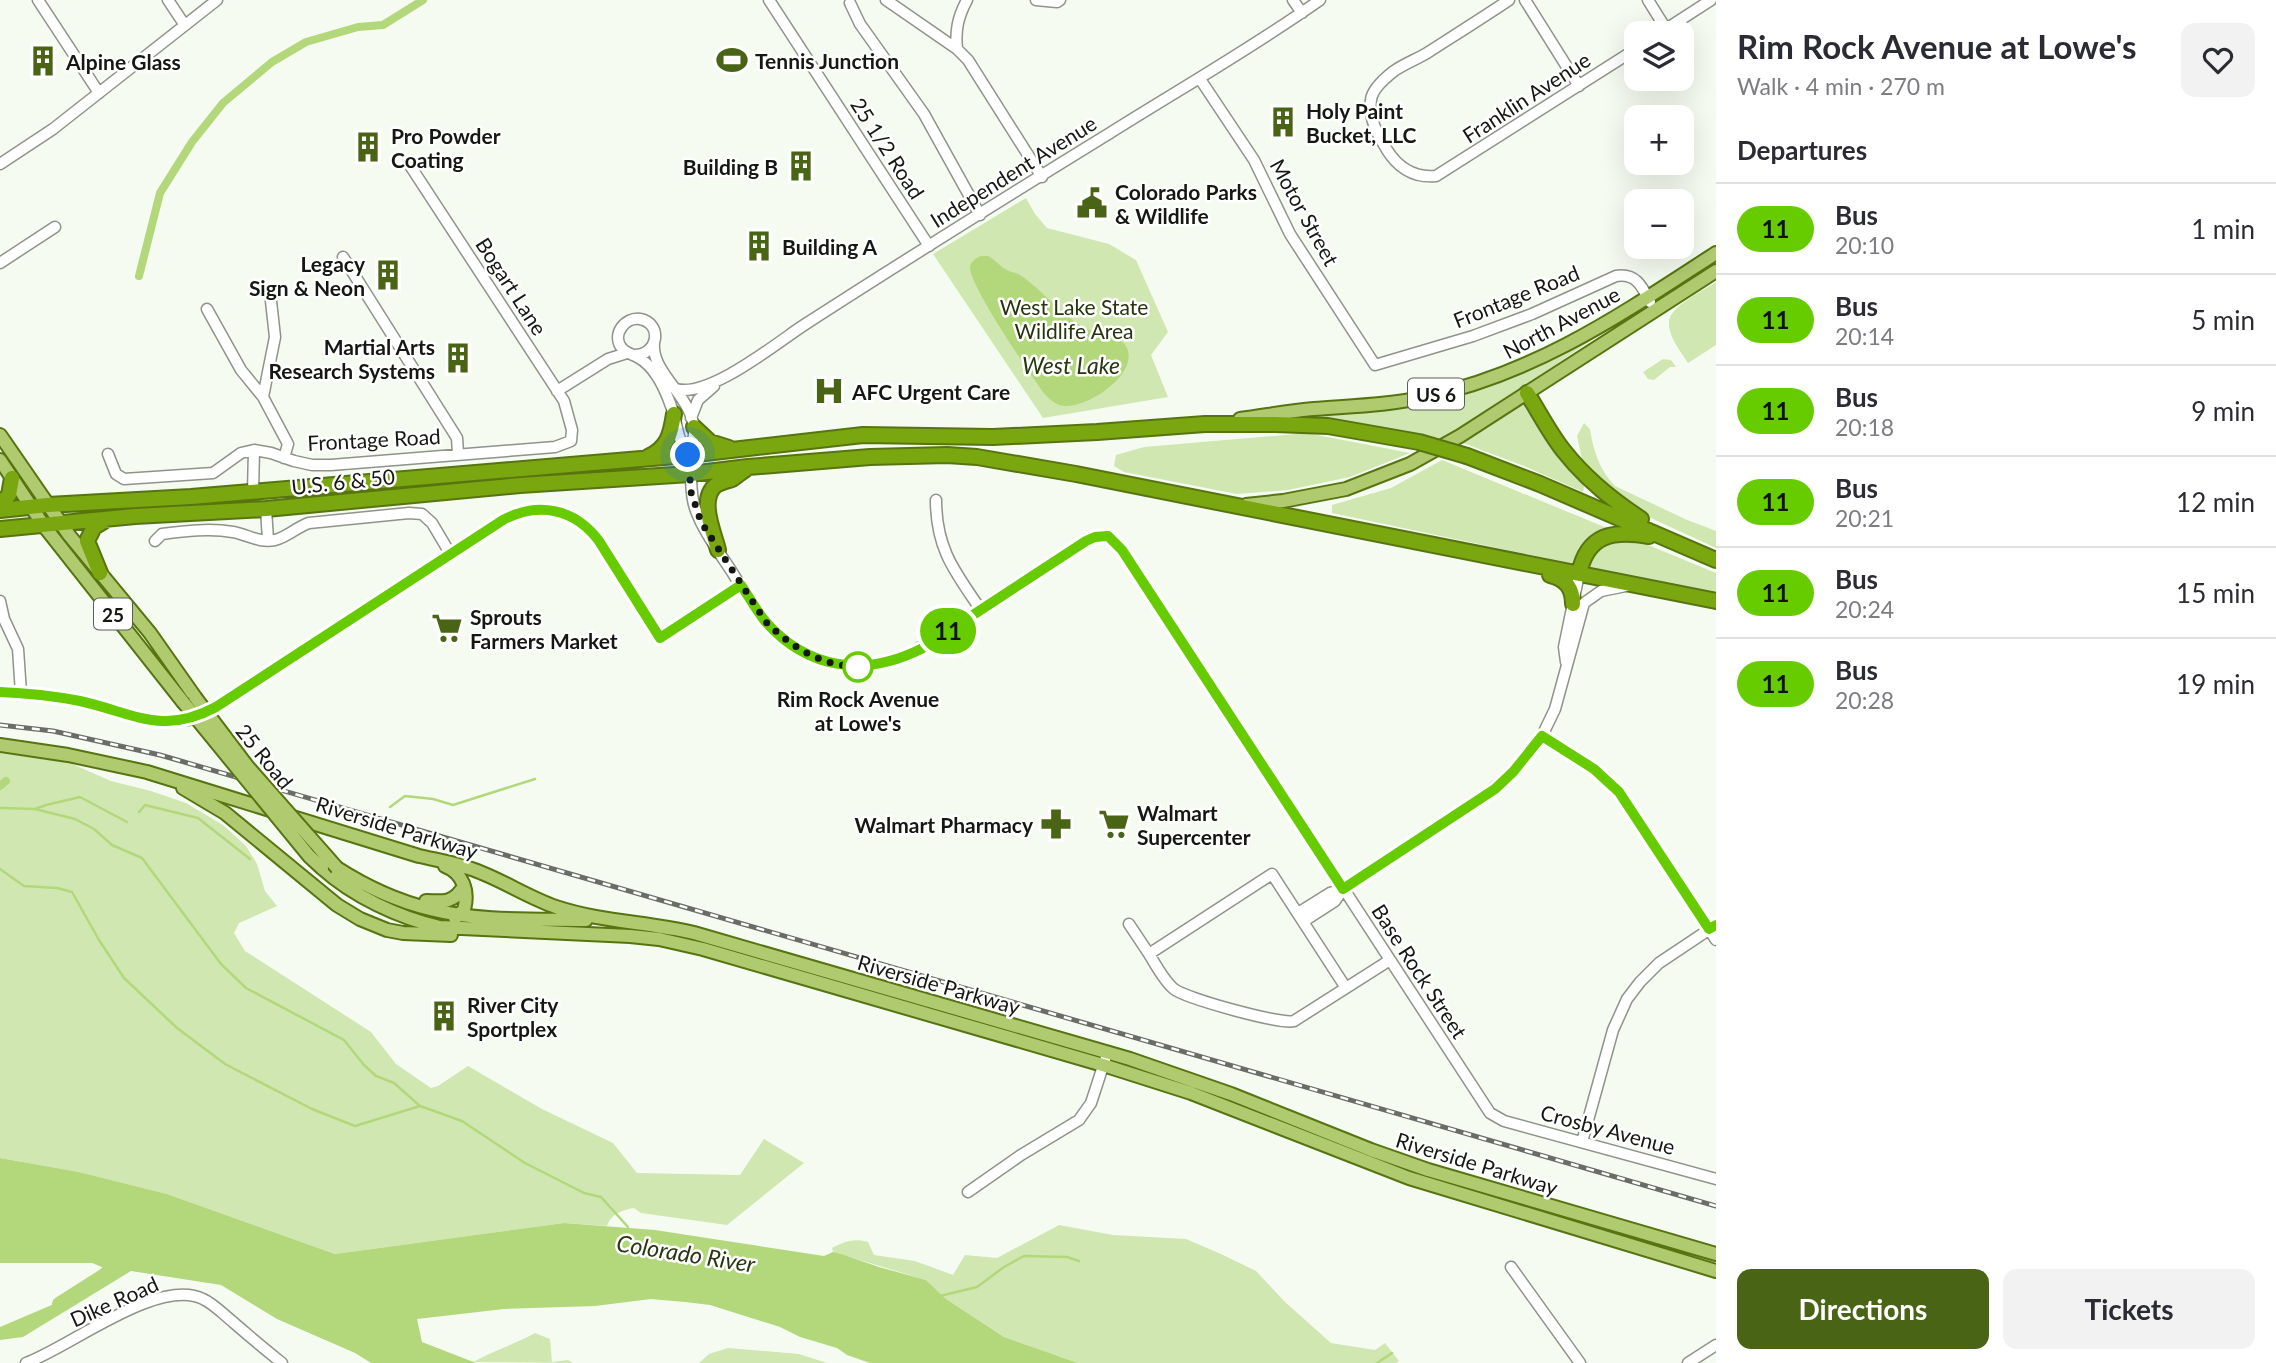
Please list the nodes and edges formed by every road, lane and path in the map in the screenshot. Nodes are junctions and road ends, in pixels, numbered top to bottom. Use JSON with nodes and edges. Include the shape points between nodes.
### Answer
{"nodes":[{"id":1,"x":38,"y":0,"type":"edge"},
{"id":2,"x":168,"y":0,"type":"edge"},
{"id":3,"x":217,"y":0,"type":"edge"},
{"id":4,"x":769,"y":0,"type":"edge"},
{"id":5,"x":886,"y":0,"type":"edge"},
{"id":6,"x":967,"y":0,"type":"edge"},
{"id":7,"x":1036,"y":0,"type":"edge"},
{"id":8,"x":1060,"y":0,"type":"edge"},
{"id":9,"x":1293,"y":0,"type":"edge"},
{"id":10,"x":1320,"y":0,"type":"edge"},
{"id":11,"x":1509,"y":0,"type":"edge"},
{"id":12,"x":1525,"y":0,"type":"edge"},
{"id":13,"x":1648,"y":0,"type":"edge"},
{"id":14,"x":1711,"y":0,"type":"edge"},
{"id":15,"x":849,"y":3,"type":"dead end"},
{"id":16,"x":1302,"y":13,"type":"junction"},
{"id":17,"x":1658,"y":21,"type":"edge"},
{"id":18,"x":1678,"y":21,"type":"edge"},
{"id":19,"x":184,"y":24,"type":"junction"},
{"id":20,"x":957,"y":49,"type":"junction"},
{"id":21,"x":1624,"y":56,"type":"edge"},
{"id":22,"x":1200,"y":79,"type":"junction"},
{"id":23,"x":1579,"y":86,"type":"junction"},
{"id":24,"x":99,"y":93,"type":"junction"},
{"id":25,"x":0,"y":164,"type":"edge"},
{"id":26,"x":411,"y":167,"type":"dead end"},
{"id":27,"x":1042,"y":177,"type":"junction"},
{"id":28,"x":980,"y":215,"type":"junction"},
{"id":29,"x":55,"y":227,"type":"dead end"},
{"id":30,"x":929,"y":246,"type":"junction"},
{"id":31,"x":1716,"y":253,"type":"edge"},
{"id":32,"x":343,"y":257,"type":"dead end"},
{"id":33,"x":0,"y":263,"type":"edge"},
{"id":34,"x":1716,"y":271,"type":"edge"},
{"id":35,"x":1647,"y":297,"type":"junction"},
{"id":36,"x":271,"y":301,"type":"dead end"},
{"id":37,"x":207,"y":309,"type":"dead end"},
{"id":38,"x":1655,"y":311,"type":"junction"},
{"id":39,"x":618,"y":335,"type":"junction"},
{"id":40,"x":654,"y":343,"type":"junction"},
{"id":41,"x":630,"y":354,"type":"junction"},
{"id":42,"x":1375,"y":365,"type":"joint"},
{"id":43,"x":589,"y":369,"type":"junction"},
{"id":44,"x":728,"y":375,"type":"junction"},
{"id":45,"x":676,"y":389,"type":"junction"},
{"id":46,"x":557,"y":391,"type":"junction"},
{"id":47,"x":1527,"y":393,"type":"junction"},
{"id":48,"x":263,"y":397,"type":"junction"},
{"id":49,"x":674,"y":414,"type":"junction"},
{"id":50,"x":692,"y":423,"type":"junction"},
{"id":51,"x":1205,"y":424,"type":"junction"},
{"id":52,"x":572,"y":430,"type":"joint"},
{"id":53,"x":0,"y":435,"type":"edge"},
{"id":54,"x":254,"y":450,"type":"junction"},
{"id":55,"x":733,"y":451,"type":"junction"},
{"id":56,"x":108,"y":454,"type":"dead end"},
{"id":57,"x":458,"y":454,"type":"junction"},
{"id":58,"x":688,"y":455,"type":"junction"},
{"id":59,"x":284,"y":457,"type":"junction"},
{"id":60,"x":645,"y":459,"type":"junction"},
{"id":61,"x":0,"y":460,"type":"edge"},
{"id":62,"x":748,"y":467,"type":"junction"},
{"id":63,"x":690,"y":474,"type":"junction"},
{"id":64,"x":12,"y":478,"type":"junction"},
{"id":65,"x":414,"y":478,"type":"junction"},
{"id":66,"x":253,"y":492,"type":"junction"},
{"id":67,"x":936,"y":500,"type":"dead end"},
{"id":68,"x":0,"y":504,"type":"edge"},
{"id":69,"x":48,"y":505,"type":"junction"},
{"id":70,"x":1235,"y":506,"type":"junction"},
{"id":71,"x":31,"y":507,"type":"junction"},
{"id":72,"x":266,"y":509,"type":"junction"},
{"id":73,"x":0,"y":510,"type":"edge"},
{"id":74,"x":173,"y":515,"type":"junction"},
{"id":75,"x":135,"y":516,"type":"junction"},
{"id":76,"x":61,"y":523,"type":"junction"},
{"id":77,"x":44,"y":526,"type":"junction"},
{"id":78,"x":0,"y":529,"type":"edge"},
{"id":79,"x":268,"y":540,"type":"junction"},
{"id":80,"x":1671,"y":540,"type":"junction"},
{"id":81,"x":155,"y":541,"type":"dead end"},
{"id":82,"x":718,"y":550,"type":"junction"},
{"id":83,"x":1466,"y":551,"type":"junction"},
{"id":84,"x":451,"y":555,"type":"junction"},
{"id":85,"x":1716,"y":560,"type":"edge"},
{"id":86,"x":100,"y":573,"type":"junction"},
{"id":87,"x":1579,"y":574,"type":"junction"},
{"id":88,"x":1634,"y":584,"type":"junction"},
{"id":89,"x":741,"y":585,"type":"junction"},
{"id":90,"x":0,"y":601,"type":"edge"},
{"id":91,"x":1716,"y":601,"type":"edge"},
{"id":92,"x":1573,"y":604,"type":"junction"},
{"id":93,"x":981,"y":610,"type":"junction"},
{"id":94,"x":1566,"y":663,"type":"junction"},
{"id":95,"x":0,"y":692,"type":"edge"},
{"id":96,"x":21,"y":693,"type":"junction"},
{"id":97,"x":189,"y":699,"type":"junction"},
{"id":98,"x":1542,"y":736,"type":"junction"},
{"id":99,"x":0,"y":746,"type":"edge"},
{"id":100,"x":147,"y":772,"type":"junction"},
{"id":101,"x":419,"y":856,"type":"junction"},
{"id":102,"x":464,"y":886,"type":"junction"},
{"id":103,"x":1343,"y":889,"type":"junction"},
{"id":104,"x":394,"y":897,"type":"junction"},
{"id":105,"x":460,"y":914,"type":"junction"},
{"id":106,"x":411,"y":917,"type":"junction"},
{"id":107,"x":1301,"y":917,"type":"junction"},
{"id":108,"x":611,"y":921,"type":"junction"},
{"id":109,"x":1129,"y":924,"type":"dead end"},
{"id":110,"x":1713,"y":927,"type":"edge"},
{"id":111,"x":513,"y":931,"type":"junction"},
{"id":112,"x":607,"y":935,"type":"joint"},
{"id":113,"x":1716,"y":940,"type":"edge"},
{"id":114,"x":1149,"y":954,"type":"junction"},
{"id":115,"x":1390,"y":960,"type":"junction"},
{"id":116,"x":808,"y":973,"type":"junction"},
{"id":117,"x":1346,"y":988,"type":"junction"},
{"id":118,"x":1105,"y":1059,"type":"junction"},
{"id":119,"x":1490,"y":1113,"type":"joint"},
{"id":120,"x":1582,"y":1142,"type":"junction"},
{"id":121,"x":1716,"y":1179,"type":"edge"},
{"id":122,"x":968,"y":1192,"type":"dead end"},
{"id":123,"x":1716,"y":1254,"type":"edge"},
{"id":124,"x":1682,"y":1261,"type":"junction"},
{"id":125,"x":1511,"y":1267,"type":"dead end"},
{"id":126,"x":1716,"y":1271,"type":"edge"},
{"id":127,"x":1716,"y":1283,"type":"edge"},
{"id":128,"x":1716,"y":1345,"type":"edge"},
{"id":129,"x":26,"y":1363,"type":"edge"},
{"id":130,"x":282,"y":1363,"type":"edge"},
{"id":131,"x":1580,"y":1363,"type":"edge"},
{"id":132,"x":1688,"y":1363,"type":"edge"}],
"edges":[{"from":1,"to":24,"type":"street"},
{"from":2,"to":19,"type":"street"},
{"from":3,"to":19,"type":"street"},
{"from":4,"to":30,"type":"street","name":"25 1/2 Road"},
{"from":5,"to":20,"type":"street"},
{"from":6,"to":20,"type":"street","via":[[958,16]]},
{"from":7,"to":8,"type":"street"},
{"from":9,"to":16,"type":"street"},
{"from":10,"to":16,"type":"street","name":"Independent Avenue"},
{"from":11,"to":23,"type":"street","name":"Franklin Avenue","via":[[1379,85],[1371,97],[1370,113],[1391,156],[1409,173],[1436,176]]},
{"from":12,"to":23,"type":"street"},
{"from":13,"to":17,"type":"street"},
{"from":14,"to":18,"type":"street"},
{"from":15,"to":28,"type":"street","via":[[923,114]]},
{"from":16,"to":22,"type":"street","name":"Independent Avenue"},
{"from":19,"to":24,"type":"street"},
{"from":20,"to":27,"type":"street"},
{"from":21,"to":23,"type":"street","name":"Franklin Avenue"},
{"from":22,"to":27,"type":"street","name":"Independent Avenue"},
{"from":22,"to":42,"type":"street","name":"Motor Street","via":[[1254,160],[1290,234]]},
{"from":24,"to":25,"type":"street"},
{"from":26,"to":46,"type":"street","name":"Bogart Lane"},
{"from":27,"to":28,"type":"street","name":"Independent Avenue"},
{"from":28,"to":30,"type":"street","name":"Independent Avenue"},
{"from":29,"to":33,"type":"street"},
{"from":30,"to":44,"type":"street","name":"Independent Avenue"},
{"from":31,"to":35,"type":"main road","name":"North Avenue","number":"US 6"},
{"from":32,"to":57,"type":"street","via":[[457,438]]},
{"from":34,"to":38,"type":"main road","name":"North Avenue","number":"US 6"},
{"from":35,"to":38,"type":"street","name":"Frontage Road"},
{"from":35,"to":42,"type":"street","name":"Frontage Road","via":[[1634,278],[1616,276],[1473,336]]},
{"from":35,"to":51,"type":"main road","name":"North Avenue","number":"US 6","via":[[1549,355],[1469,385],[1425,397]]},
{"from":36,"to":48,"type":"street","via":[[275,337]]},
{"from":37,"to":48,"type":"street","via":[[241,370]]},
{"from":38,"to":47,"type":"main road","name":"North Avenue","number":"US 6"},
{"from":39,"to":40,"type":"street","via":[[627,322],[638,319],[652,327]]},
{"from":39,"to":41,"type":"street","via":[[619,344]]},
{"from":39,"to":43,"type":"street"},
{"from":40,"to":41,"type":"street","via":[[643,355]]},
{"from":40,"to":45,"type":"street","via":[[654,356]]},
{"from":41,"to":43,"type":"street","via":[[615,355]]},
{"from":41,"to":49,"type":"street","via":[[651,369]]},
{"from":43,"to":46,"type":"street"},
{"from":44,"to":45,"type":"street","name":"Independent Avenue","via":[[696,390]]},
{"from":44,"to":50,"type":"street","name":"Independent Avenue","via":[[698,400]]},
{"from":45,"to":50,"type":"street"},
{"from":46,"to":52,"type":"street","name":"Bogart Lane"},
{"from":47,"to":70,"type":"main road","name":"North Avenue","number":"US 6","via":[[1433,453],[1379,477],[1317,495]]},
{"from":47,"to":80,"type":"highway","via":[[1584,474]]},
{"from":48,"to":59,"type":"street","via":[[288,444]]},
{"from":49,"to":58,"type":"street"},
{"from":49,"to":60,"type":"highway","via":[[666,445]]},
{"from":50,"to":55,"type":"highway","via":[[710,442]]},
{"from":50,"to":58,"type":"street","name":"Independent Avenue","via":[[695,436]]},
{"from":51,"to":55,"type":"highway","name":"U.S. 6 & 50","via":[[1041,435],[863,435]]},
{"from":51,"to":80,"type":"highway","name":"U.S. 6 & 50","bridge":true,"via":[[1315,425],[1419,442],[1540,484]]},
{"from":52,"to":57,"type":"street","name":"Frontage Road","via":[[571,442],[564,445]]},
{"from":53,"to":69,"type":"main road","name":"25 Road","number":"25"},
{"from":54,"to":56,"type":"street","via":[[241,453],[213,473],[124,480],[116,474]]},
{"from":54,"to":59,"type":"street","name":"Frontage Road"},
{"from":54,"to":66,"type":"street"},
{"from":55,"to":58,"type":"highway","name":"U.S. 6 & 50"},
{"from":57,"to":59,"type":"street","name":"Frontage Road","via":[[331,465]]},
{"from":58,"to":60,"type":"highway","name":"U.S. 6 & 50"},
{"from":58,"to":63,"type":"street"},
{"from":60,"to":65,"type":"highway","name":"U.S. 6 & 50"},
{"from":61,"to":64,"type":"main road","name":"25 Road","number":"25"},
{"from":62,"to":63,"type":"highway","name":"U.S. 6 & 50"},
{"from":62,"to":70,"type":"highway","name":"U.S. 6 & 50","via":[[884,457],[977,457]]},
{"from":62,"to":82,"type":"highway","via":[[718,483],[709,495]]},
{"from":63,"to":72,"type":"highway","name":"U.S. 6 & 50"},
{"from":63,"to":82,"type":"street","via":[[696,511]]},
{"from":64,"to":68,"type":"highway","via":[[9,495]]},
{"from":64,"to":71,"type":"main road","name":"25 Road","number":"25"},
{"from":65,"to":66,"type":"highway","name":"U.S. 6 & 50"},
{"from":65,"to":72,"type":"highway","via":[[360,491],[287,497]]},
{"from":66,"to":69,"type":"highway","name":"U.S. 6 & 50"},
{"from":66,"to":74,"type":"highway","via":[[244,501],[192,507]]},
{"from":67,"to":93,"type":"street","via":[[941,544]]},
{"from":69,"to":71,"type":"highway","name":"U.S. 6 & 50"},
{"from":69,"to":76,"type":"main road","name":"25 Road","number":"25"},
{"from":70,"to":83,"type":"highway","name":"U.S. 6 & 50"},
{"from":71,"to":73,"type":"highway","name":"U.S. 6 & 50"},
{"from":71,"to":77,"type":"main road","name":"25 Road","number":"25"},
{"from":72,"to":74,"type":"highway","name":"U.S. 6 & 50"},
{"from":72,"to":79,"type":"street"},
{"from":74,"to":75,"type":"highway","name":"U.S. 6 & 50"},
{"from":75,"to":76,"type":"highway","name":"U.S. 6 & 50"},
{"from":75,"to":86,"type":"highway","via":[[105,521],[91,531],[88,546]]},
{"from":76,"to":77,"type":"highway","name":"U.S. 6 & 50"},
{"from":76,"to":86,"type":"main road","name":"25 Road","number":"25"},
{"from":77,"to":78,"type":"highway","name":"U.S. 6 & 50"},
{"from":77,"to":97,"type":"main road","name":"25 Road","number":"25"},
{"from":79,"to":81,"type":"street","via":[[211,530],[162,534]]},
{"from":79,"to":84,"type":"street","via":[[309,523],[422,514]]},
{"from":80,"to":85,"type":"highway"},
{"from":80,"to":87,"type":"highway","via":[[1635,534],[1604,538],[1584,554]]},
{"from":82,"to":89,"type":"street"},
{"from":83,"to":87,"type":"highway"},
{"from":83,"to":92,"type":"highway","via":[[1488,563],[1560,579],[1572,591]]},
{"from":84,"to":89,"type":"street","via":[[513,515],[542,510],[570,515],[593,533],[660,638]]},
{"from":84,"to":96,"type":"street","via":[[189,720],[153,720]]},
{"from":86,"to":97,"type":"main road","name":"25 Road","number":"25","via":[[150,634]]},
{"from":87,"to":88,"type":"highway"},
{"from":87,"to":92,"type":"street"},
{"from":88,"to":91,"type":"highway"},
{"from":88,"to":94,"type":"street","via":[[1601,591],[1584,603]]},
{"from":89,"to":93,"type":"street","via":[[766,622],[796,647],[819,659],[852,667],[908,655]]},
{"from":90,"to":96,"type":"street","via":[[18,649]]},
{"from":92,"to":94,"type":"street"},
{"from":93,"to":103,"type":"street","name":"Base Rock Street","via":[[1086,541],[1108,536],[1115,541]]},
{"from":94,"to":98,"type":"street"},
{"from":95,"to":96,"type":"street"},
{"from":97,"to":104,"type":"main road","name":"25 Road","number":"25","bridge":true,"via":[[337,868]]},
{"from":97,"to":106,"type":"main road","name":"25 Road","number":"25","bridge":true,"via":[[309,856],[372,903]]},
{"from":98,"to":103,"type":"street","via":[[1487,795]]},
{"from":98,"to":110,"type":"street","via":[[1594,769],[1619,792]]},
{"from":99,"to":100,"type":"main road","name":"Riverside Parkway"},
{"from":100,"to":101,"type":"main road","name":"Riverside Parkway"},
{"from":100,"to":111,"type":"main road","name":"Riverside Parkway","via":[[225,813],[360,919],[415,935]]},
{"from":101,"to":102,"type":"main road","via":[[456,872]]},
{"from":101,"to":108,"type":"main road","name":"Riverside Parkway","via":[[459,864],[556,906]]},
{"from":102,"to":104,"type":"main road","via":[[442,904]]},
{"from":102,"to":105,"type":"main road","via":[[466,903]]},
{"from":103,"to":107,"type":"street","via":[[1335,901]]},
{"from":103,"to":115,"type":"street","name":"Base Rock Street"},
{"from":104,"to":105,"type":"main road","name":"25 Road","number":"25"},
{"from":105,"to":106,"type":"main road","via":[[445,922]]},
{"from":105,"to":108,"type":"main road","name":"25 Road","number":"25"},
{"from":106,"to":111,"type":"main road","name":"25 Road","number":"25","via":[[457,930]]},
{"from":107,"to":114,"type":"street","via":[[1272,874]]},
{"from":107,"to":117,"type":"street"},
{"from":108,"to":116,"type":"main road","name":"Riverside Parkway","via":[[694,933]]},
{"from":109,"to":114,"type":"street"},
{"from":110,"to":113,"type":"street"},
{"from":110,"to":120,"type":"street","via":[[1659,963],[1627,999],[1613,1030]]},
{"from":111,"to":112,"type":"main road","name":"25 Road","number":"25"},
{"from":112,"to":116,"type":"main road","name":"Riverside Parkway","via":[[659,939]]},
{"from":114,"to":117,"type":"street","via":[[1178,991],[1289,1023]]},
{"from":115,"to":117,"type":"street"},
{"from":115,"to":119,"type":"street","name":"Base Rock Street"},
{"from":116,"to":118,"type":"main road","name":"Riverside Parkway"},
{"from":118,"to":122,"type":"street","via":[[1091,1103],[1079,1120]]},
{"from":118,"to":123,"type":"main road","name":"Riverside Parkway","via":[[1231,1094],[1417,1166]]},
{"from":118,"to":124,"type":"main road","name":"Riverside Parkway","via":[[1409,1178]]},
{"from":119,"to":120,"type":"street","name":"Crosby Avenue"},
{"from":120,"to":121,"type":"street","name":"Crosby Avenue"},
{"from":124,"to":126,"type":"main road","name":"Riverside Parkway"},
{"from":124,"to":127,"type":"main road"},
{"from":125,"to":131,"type":"street"},
{"from":128,"to":132,"type":"street"},
{"from":129,"to":130,"type":"street","name":"Dike Road","via":[[157,1298],[184,1294],[212,1304]]}]}
